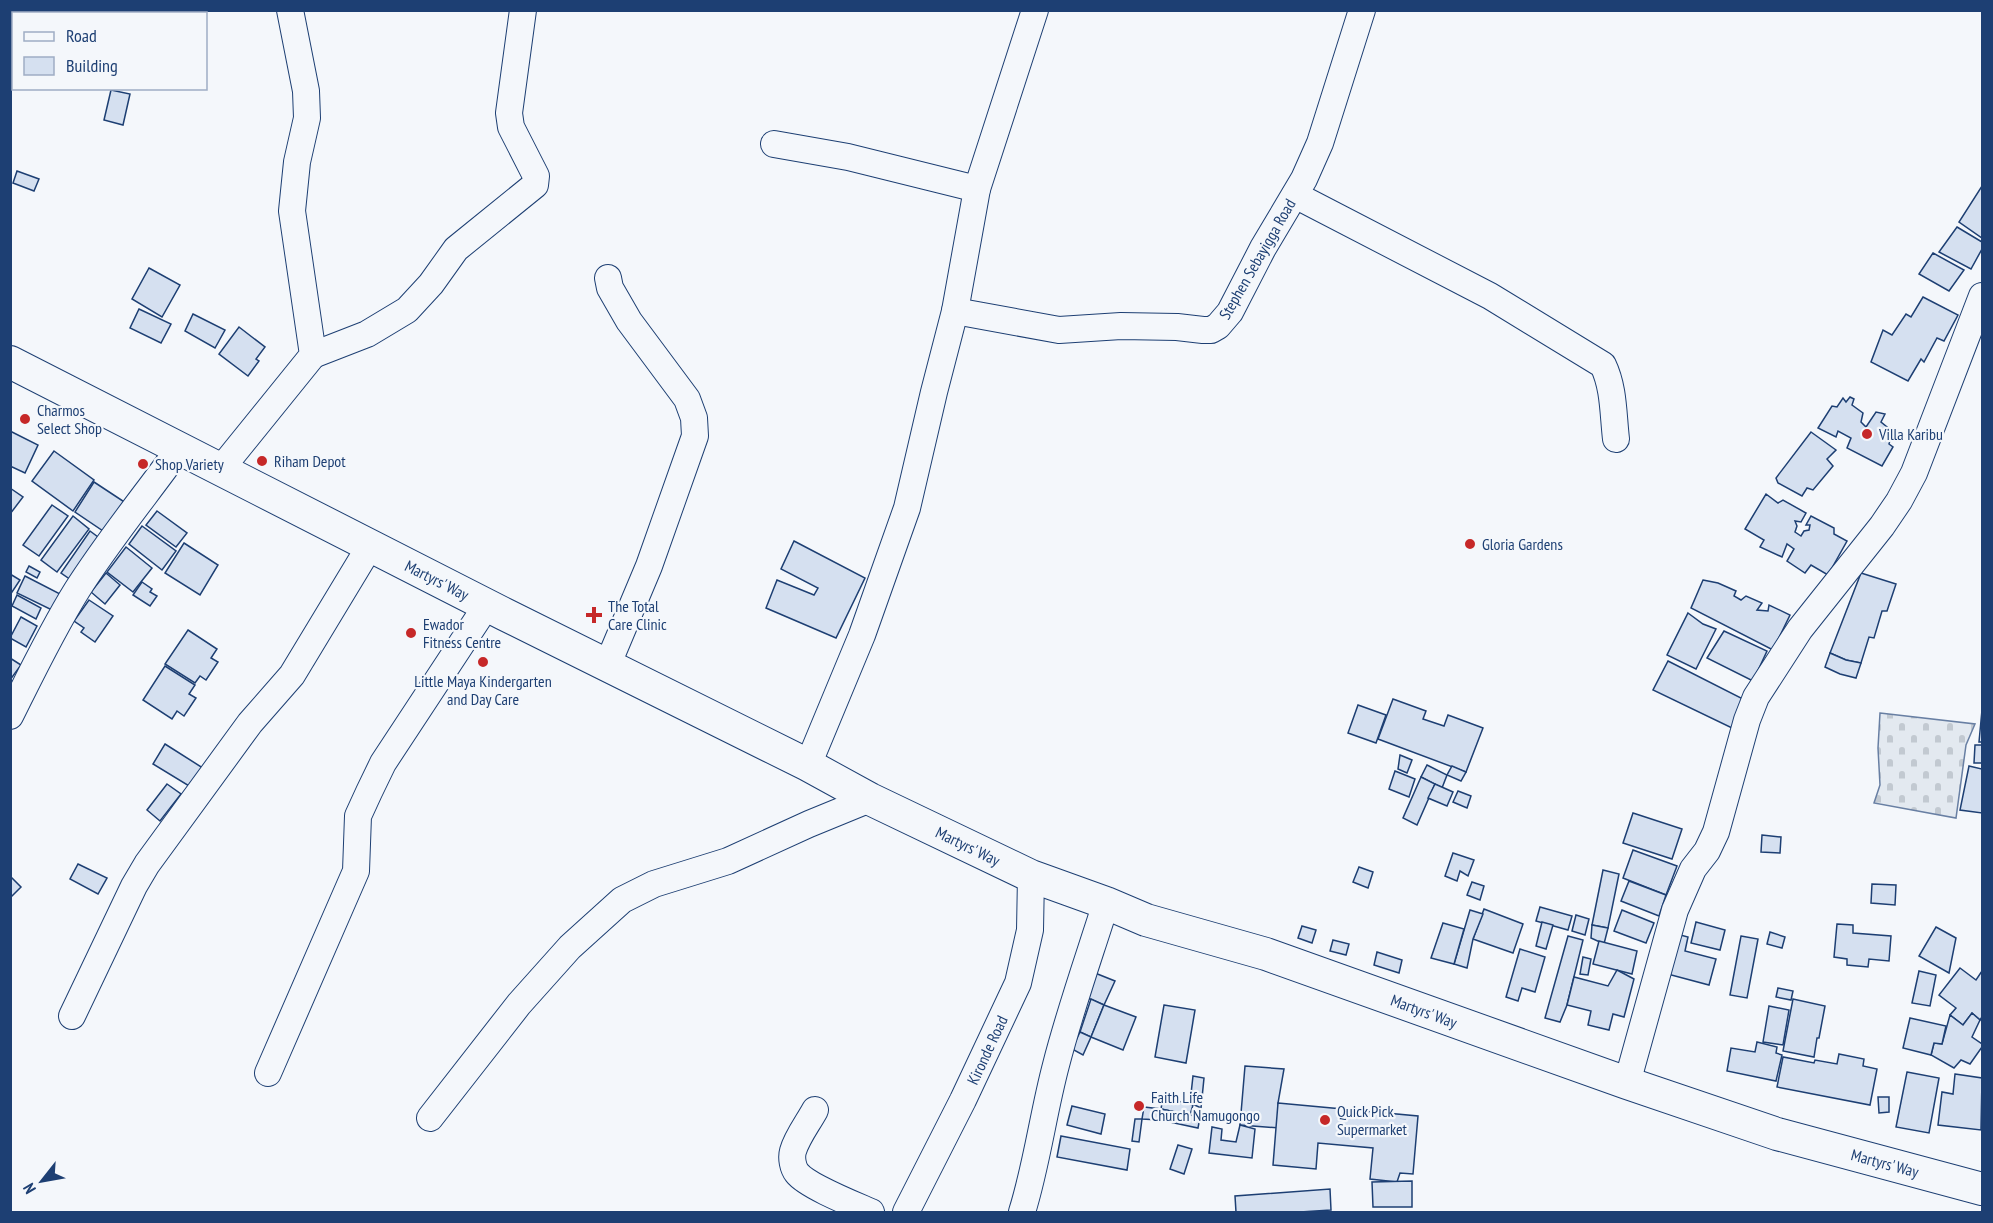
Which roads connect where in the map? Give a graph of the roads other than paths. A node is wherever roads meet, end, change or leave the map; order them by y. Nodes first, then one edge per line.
1 (290, 10) edge
2 (523, 10) edge
3 (1035, 10) edge
4 (1362, 10) edge
5 (774, 144) dead end
6 (977, 189) junction
7 (1295, 195) junction
8 (608, 278) dead end
9 (1983, 296) edge
10 (955, 311) junction
11 (314, 355) junction
12 (10, 362) edge
13 (1616, 439) dead end
14 (179, 449) junction
15 (220, 470) junction
16 (370, 546) junction
17 (487, 605) junction
18 (607, 666) junction
19 (10, 716) edge
20 (808, 765) junction
21 (870, 799) junction
22 (1031, 876) junction
23 (1106, 903) junction
24 (72, 1016) dead end
25 (268, 1073) dead end
26 (1627, 1083) junction
27 (815, 1110) dead end
28 (430, 1118) dead end
29 (1983, 1189) edge
30 (871, 1212) edge
31 (906, 1212) edge
32 (1022, 1212) edge

1 - 11 street
2 - 11 street
3 - 6 street
4 - 7 street, Stephen Sebayigga Road
5 - 6 street
6 - 10 street
7 - 10 street, Stephen Sebayigga Road
7 - 13 street
8 - 18 street
9 - 26 street
10 - 20 street
11 - 15 street
12 - 14 main road, Martyrs' Way
14 - 15 main road, Martyrs' Way
14 - 19 street
15 - 16 main road, Martyrs' Way
16 - 17 main road, Martyrs' Way
16 - 24 street
17 - 18 main road, Martyrs' Way
17 - 25 street
18 - 20 main road, Martyrs' Way
20 - 21 main road, Martyrs' Way
21 - 22 main road, Martyrs' Way
21 - 28 street
22 - 23 main road, Martyrs' Way
22 - 31 street, Kironde Road
23 - 26 main road, Martyrs' Way
23 - 32 street
26 - 29 main road, Martyrs' Way
27 - 30 street

